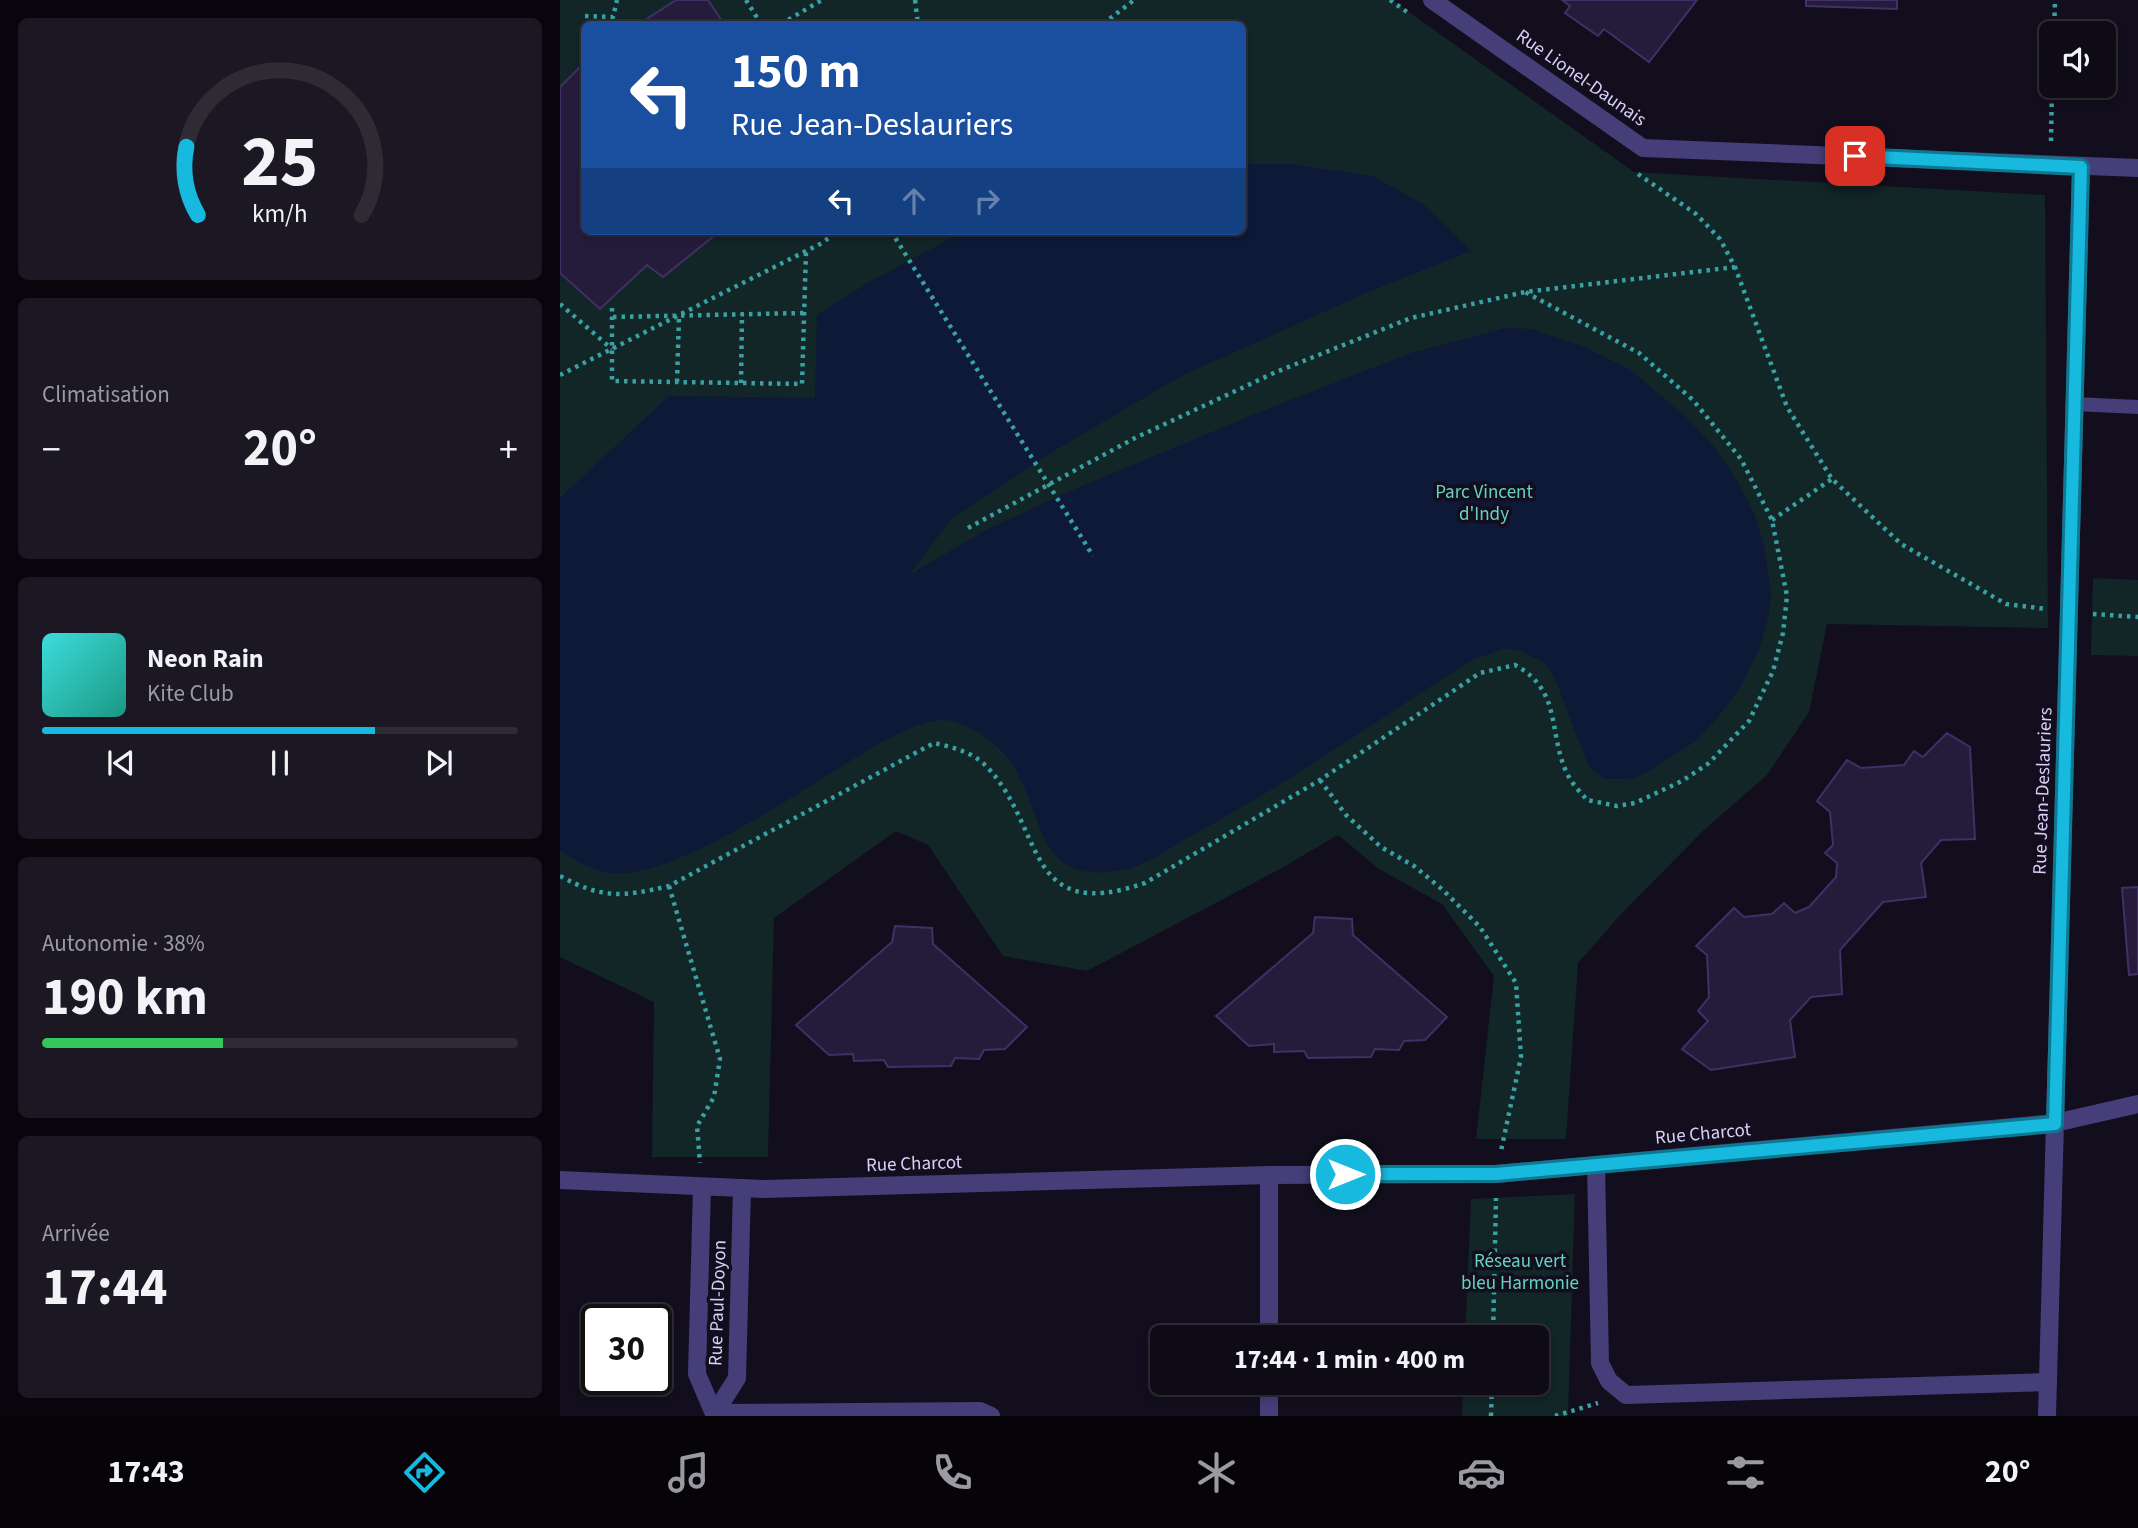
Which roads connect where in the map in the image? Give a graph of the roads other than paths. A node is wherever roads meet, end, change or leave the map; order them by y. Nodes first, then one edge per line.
1 (1445, 3) edge
2 (2081, 167) junction
3 (2138, 168) edge
4 (2074, 404) junction
5 (2138, 407) edge
6 (2138, 1104) edge
7 (2055, 1124) junction
8 (1595, 1165) junction
9 (1269, 1175) junction
10 (560, 1180) edge
11 (702, 1187) junction
12 (742, 1188) junction
13 (1269, 1325) edge
14 (2048, 1382) junction
15 (1269, 1395) edge
16 (715, 1415) edge
17 (991, 1416) edge
18 (1269, 1416) edge
19 (2047, 1416) edge

1 - 2 street, Rue Lionel-Daunais
2 - 3 street, Rue Lionel-Daunais
2 - 4 street, Rue Jean-Deslauriers
4 - 5 lane
4 - 7 street, Rue Jean-Deslauriers
6 - 7 street, Rue Charcot
7 - 8 street, Rue Charcot
7 - 14 street, Rue Jean-Deslauriers
8 - 9 street, Rue Charcot
8 - 14 street
9 - 12 street, Rue Charcot
9 - 13 street
10 - 11 street, Rue Charcot
11 - 12 street, Rue Charcot
11 - 16 street, Rue Paul-Doyon
12 - 16 street, Rue Paul-Doyon
14 - 19 street, Rue Jean-Deslauriers
15 - 18 street
16 - 17 street

